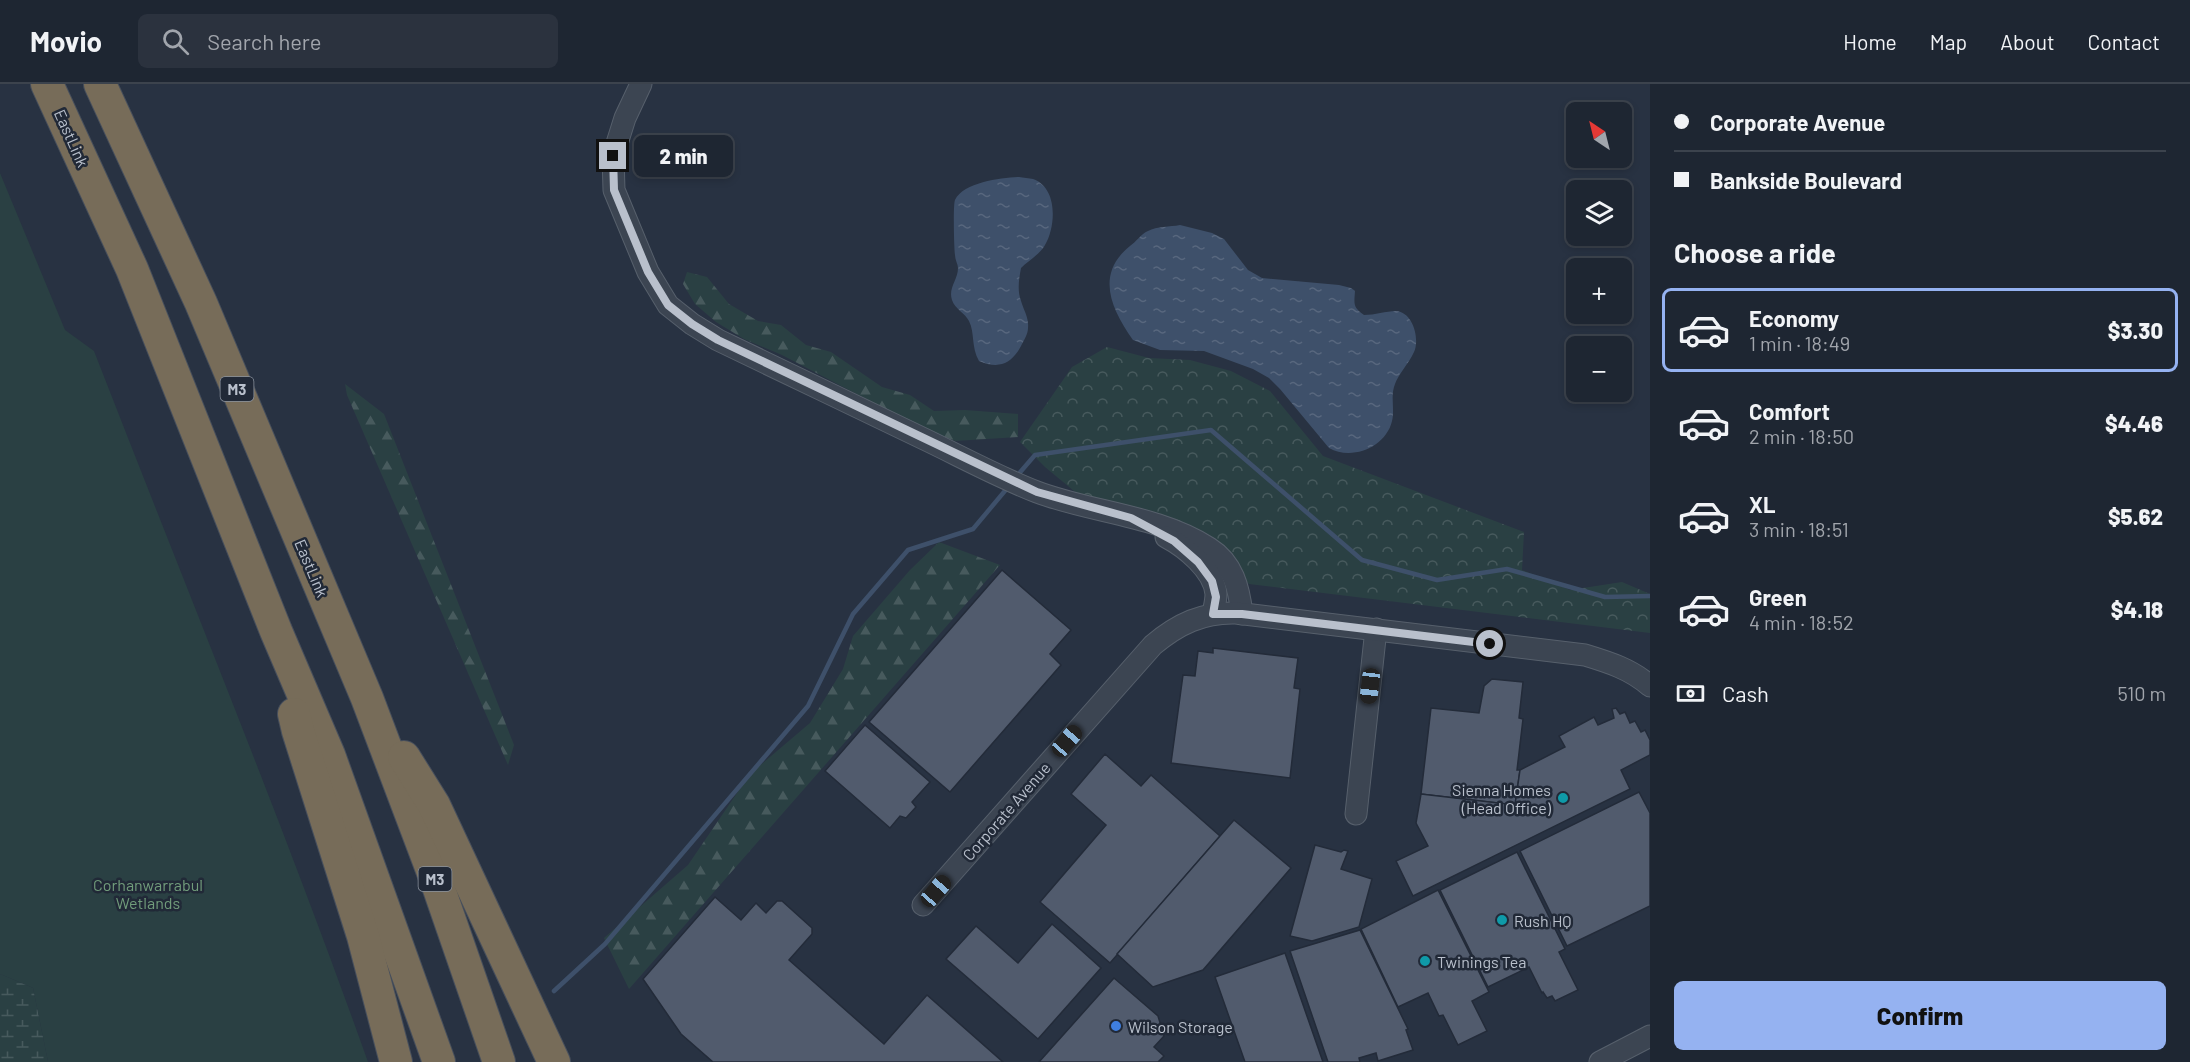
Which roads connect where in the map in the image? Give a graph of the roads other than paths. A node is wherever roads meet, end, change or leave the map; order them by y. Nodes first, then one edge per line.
1 (47, 84) edge
2 (100, 84) edge
3 (641, 84) edge
4 (1131, 518) junction
5 (1213, 614) junction
6 (1242, 614) junction
7 (1376, 629) junction
8 (276, 631) junction
9 (1650, 686) edge
10 (367, 698) junction
11 (1356, 814) dead end
12 (923, 905) dead end
13 (1650, 1036) edge
14 (396, 1062) edge
15 (439, 1062) edge
16 (499, 1062) edge
17 (554, 1062) edge
18 (1600, 1062) edge

1 - 8 highway, EastLink
2 - 10 highway, EastLink / M3
3 - 4 street
4 - 5 street
4 - 6 street
5 - 6 street, Corporate Avenue
5 - 12 street, Corporate Avenue
6 - 7 street, Corporate Avenue
7 - 9 street, Corporate Avenue
7 - 11 street
8 - 14 highway
8 - 15 highway, EastLink
10 - 16 highway, EastLink / M3
10 - 17 highway
13 - 18 street

